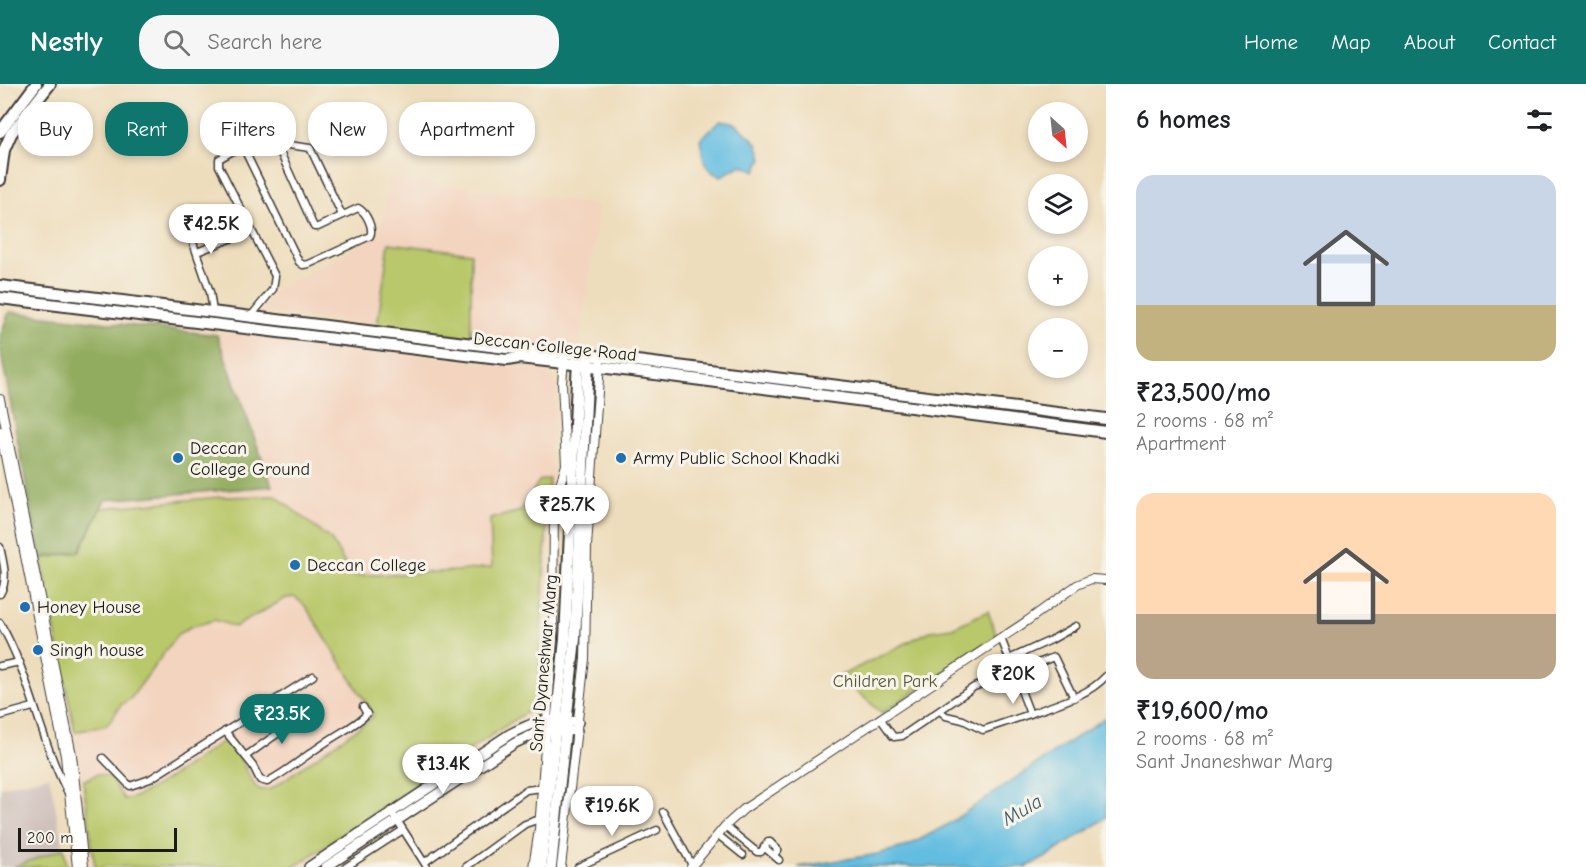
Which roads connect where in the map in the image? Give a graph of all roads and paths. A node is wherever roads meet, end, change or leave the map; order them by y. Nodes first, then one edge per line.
1 (36, 84) edge
2 (50, 84) edge
3 (0, 132) edge
4 (296, 146) edge
5 (224, 156) edge
6 (247, 156) edge
7 (282, 156) edge
8 (0, 180) edge
9 (233, 214) dead end
10 (342, 215) junction
11 (235, 237) dead end
12 (197, 252) junction
13 (0, 286) edge
14 (0, 298) edge
15 (213, 312) junction
16 (251, 316) junction
17 (584, 354) junction
18 (564, 358) junction
19 (601, 362) junction
20 (582, 366) junction
21 (0, 399) edge
22 (1106, 420) edge
23 (0, 431) edge
24 (1106, 432) edge
25 (567, 479) junction
26 (0, 547) edge
27 (1106, 580) edge
28 (0, 594) edge
29 (0, 623) edge
30 (1076, 626) dead end
31 (1001, 638) junction
32 (1009, 658) junction
33 (20, 662) junction
34 (0, 666) edge
35 (1014, 672) junction
36 (313, 676) dead end
37 (1106, 676) edge
38 (1074, 698) junction
39 (33, 707) junction
40 (363, 707) dead end
41 (940, 711) junction
42 (305, 714) dead end
43 (1030, 714) junction
44 (0, 716) edge
45 (880, 718) junction
46 (561, 725) junction
47 (225, 731) junction
48 (246, 756) junction
49 (104, 758) dead end
50 (542, 788) junction
51 (68, 793) junction
52 (73, 811) junction
53 (663, 812) dead end
54 (394, 816) junction
55 (540, 819) junction
56 (725, 826) junction
57 (403, 830) junction
58 (657, 830) dead end
59 (717, 835) junction
60 (743, 855) dead end
61 (779, 860) dead end
62 (426, 865) edge
63 (694, 866) edge
64 (77, 867) edge
65 (84, 867) edge
66 (309, 867) edge
67 (326, 867) edge
68 (346, 867) edge
69 (466, 867) edge
70 (533, 867) edge
71 (541, 867) edge
72 (551, 867) edge
73 (561, 867) edge
74 (578, 867) edge

1 - 3 main road
2 - 8 main road
4 - 10 street
5 - 16 street
6 - 10 street
7 - 10 street
9 - 12 street
11 - 12 street
12 - 15 street
13 - 15 main road, Deccan College Road
14 - 18 main road, Deccan College Road
15 - 16 main road, Deccan College Road
16 - 18 main road, Deccan College Road
17 - 18 main road, Deccan College Road
17 - 19 main road, Deccan College Road
17 - 20 main road, Sant Dyaneshwar Marg
18 - 20 main road, Deccan College Road
18 - 25 street
19 - 20 main road, Deccan College Road
19 - 22 main road, Deccan College Road
19 - 24 main road, Deccan College Road
19 - 46 street
20 - 25 main road, Sant Dyaneshwar Marg
20 - 46 main road, Sant Dyaneshwar Marg
21 - 52 street
23 - 51 street
25 - 46 main road, Sant Dyaneshwar Marg
25 - 46 street
26 - 28 street
27 - 31 street
29 - 33 street
30 - 32 street
31 - 32 street
31 - 45 street
32 - 35 street
33 - 34 street
33 - 39 street
35 - 38 street
35 - 41 street
35 - 43 street
36 - 47 street
37 - 38 street
38 - 43 street
39 - 44 street
39 - 51 street
40 - 48 street
41 - 43 street
41 - 45 street
42 - 48 street
45 - 56 street
46 - 50 street
46 - 54 main road
46 - 71 main road, Sant Dyaneshwar Marg
46 - 72 main road, Sant Dyaneshwar Marg
46 - 73 street
47 - 48 street
47 - 49 street
50 - 55 street
50 - 62 street
51 - 52 street
52 - 64 street
52 - 65 street
53 - 63 street
54 - 57 street
54 - 66 main road
54 - 67 main road
55 - 69 street
55 - 70 street
56 - 59 street
56 - 61 street
57 - 62 street
57 - 68 street
58 - 74 street
59 - 60 street
59 - 63 street

